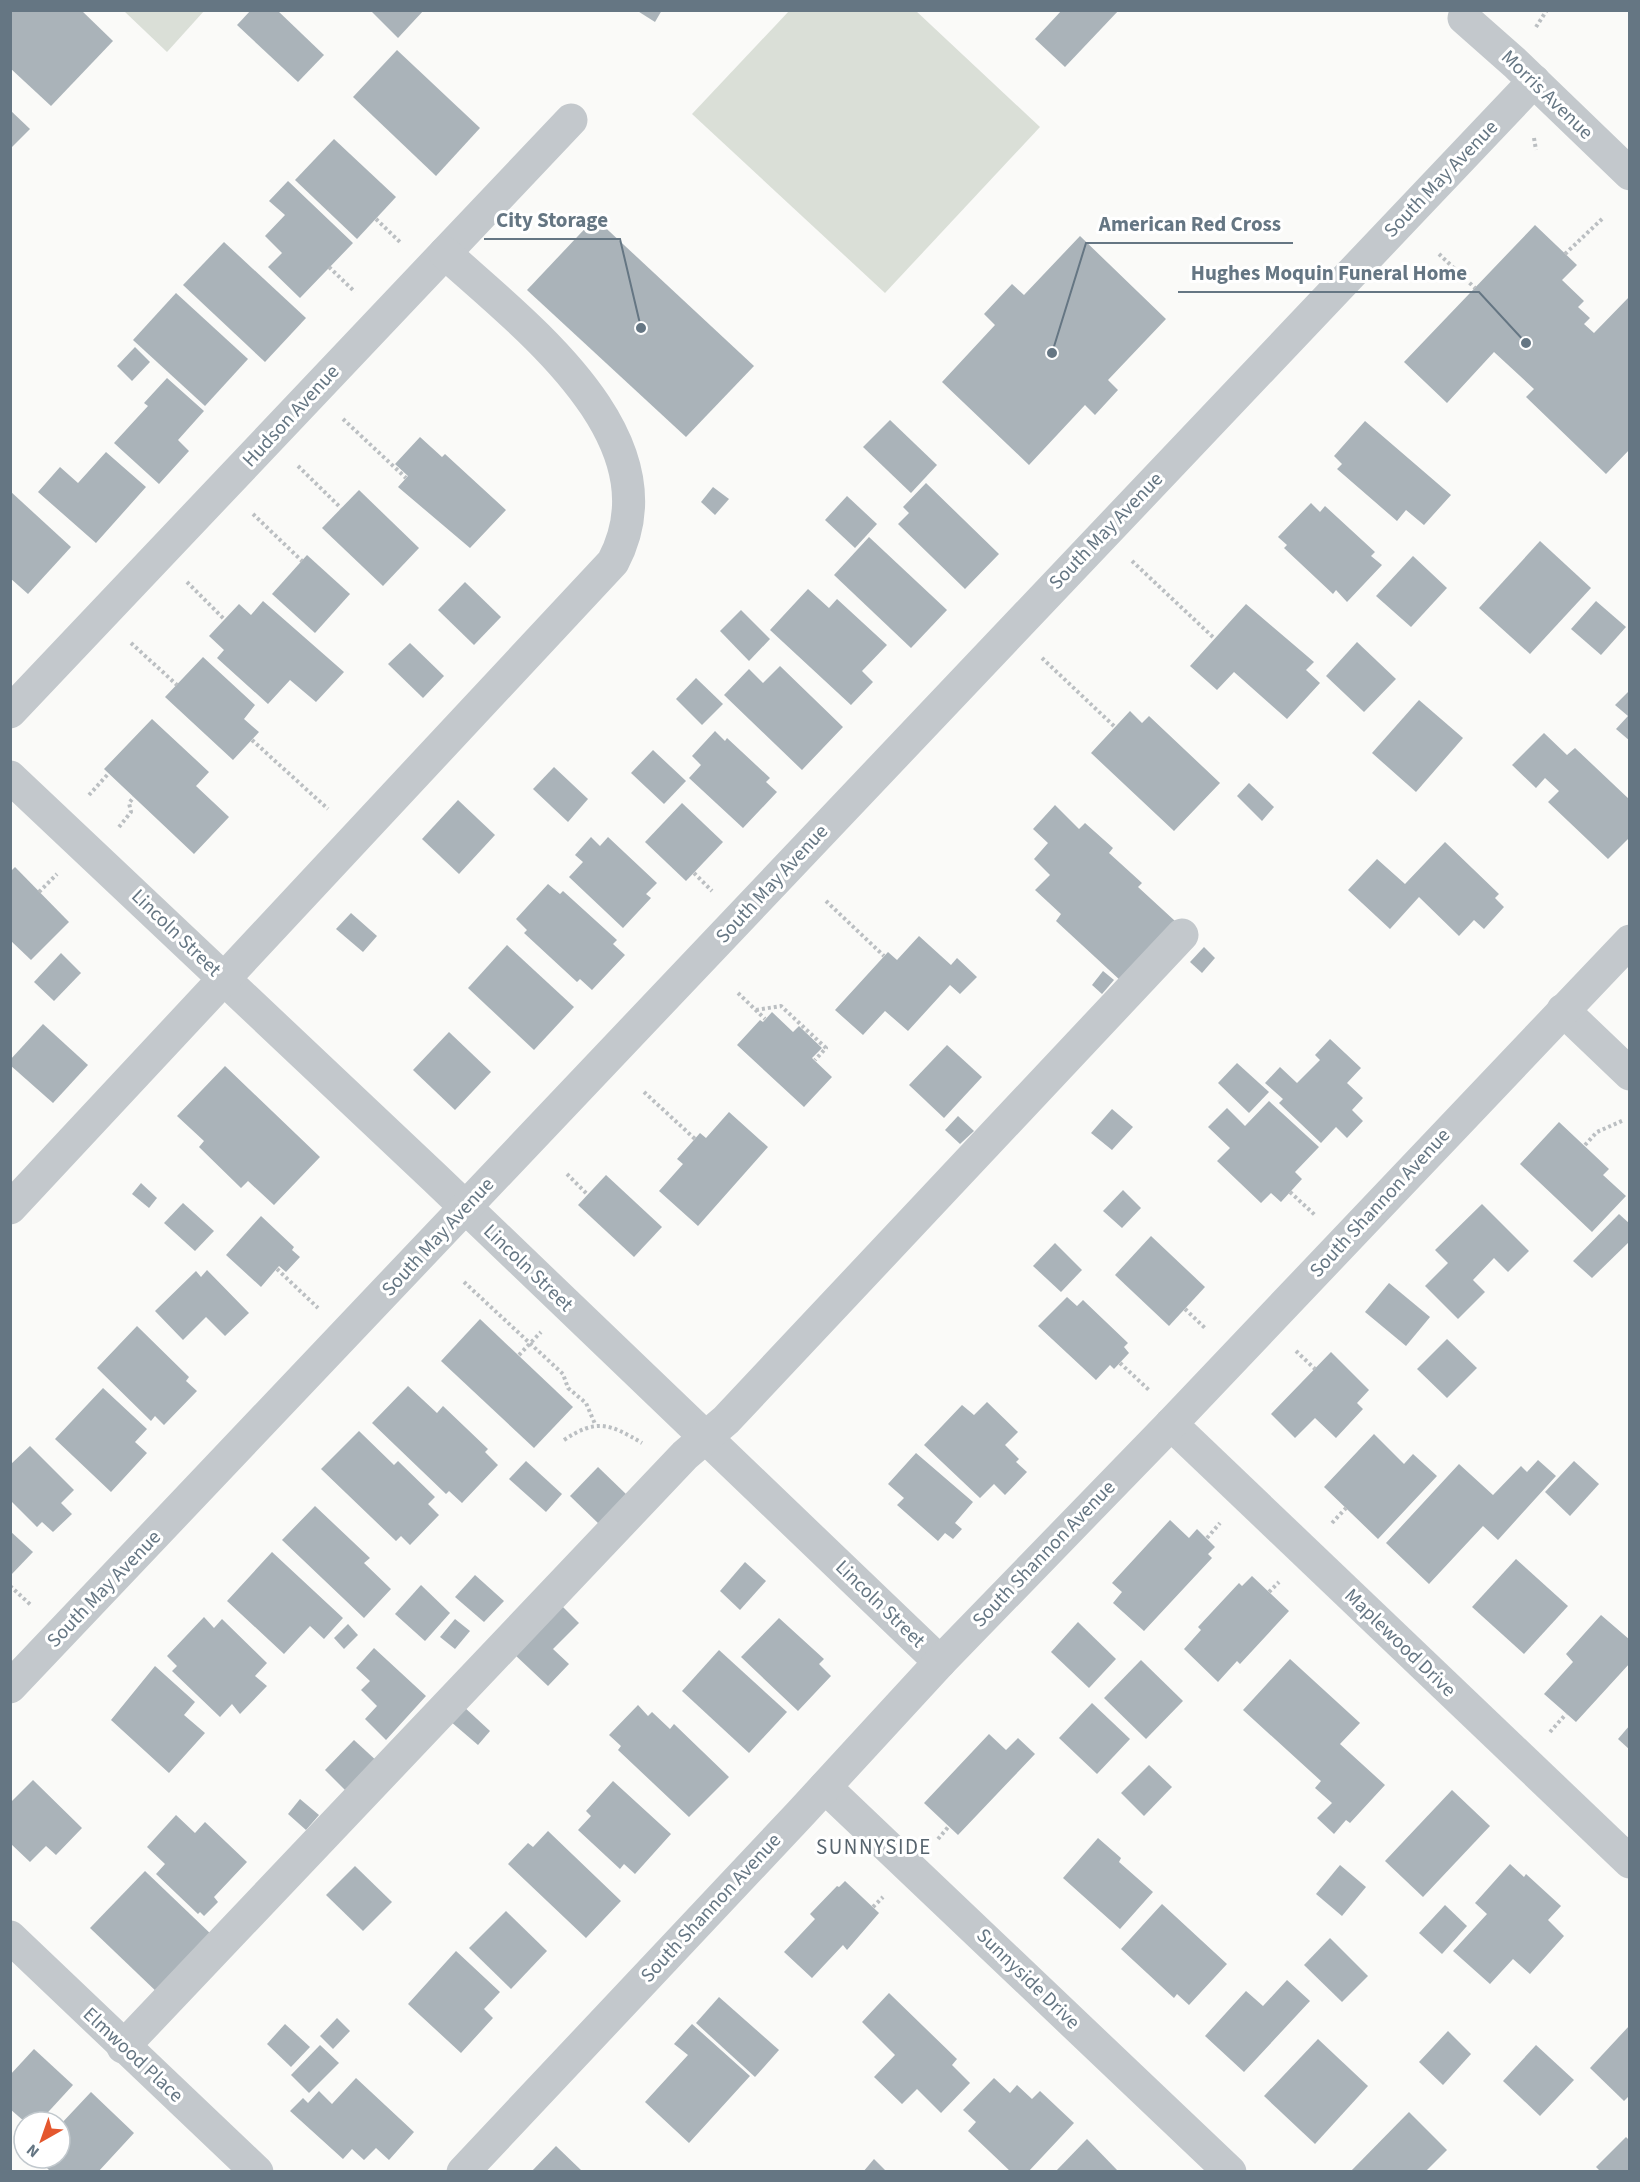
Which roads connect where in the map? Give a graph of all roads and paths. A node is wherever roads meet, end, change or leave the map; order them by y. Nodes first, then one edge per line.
1 (1464, 18) dead end
2 (1534, 81) junction
3 (570, 120) dead end
4 (1534, 135) dead end
5 (1536, 150) dead end
6 (1629, 174) edge
7 (1603, 218) dead end
8 (445, 253) junction
9 (1438, 254) dead end
10 (1565, 254) dead end
11 (1475, 288) dead end
12 (342, 419) dead end
13 (298, 466) dead end
14 (406, 478) dead end
15 (341, 508) dead end
16 (253, 514) dead end
17 (302, 561) dead end
18 (1140, 569) dead end
19 (187, 582) dead end
20 (224, 620) dead end
21 (1215, 639) dead end
22 (131, 643) dead end
23 (1049, 665) dead end
24 (177, 685) dead end
25 (10, 712) edge
26 (1115, 728) dead end
27 (252, 740) dead end
28 (110, 773) dead end
29 (10, 777) edge
30 (134, 797) dead end
31 (82, 802) dead end
32 (114, 832) dead end
33 (358, 836) junction
34 (64, 867) dead end
35 (694, 873) dead end
36 (39, 892) dead end
37 (717, 896) dead end
38 (826, 900) dead end
39 (1182, 935) dead end
40 (1629, 941) edge
41 (884, 956) dead end
42 (225, 979) junction
43 (738, 993) dead end
44 (756, 1010) junction
45 (1563, 1010) junction
46 (765, 1019) dead end
47 (815, 1060) dead end
48 (1629, 1074) edge
49 (644, 1092) dead end
50 (1624, 1120) dead end
51 (695, 1139) dead end
52 (1585, 1145) dead end
53 (567, 1174) dead end
54 (1290, 1192) dead end
55 (588, 1195) dead end
56 (10, 1208) edge
57 (466, 1209) junction
58 (1318, 1219) dead end
59 (277, 1269) dead end
60 (464, 1282) dead end
61 (1185, 1309) dead end
62 (322, 1311) dead end
63 (544, 1328) dead end
64 (1210, 1333) dead end
65 (531, 1343) junction
66 (1292, 1347) dead end
67 (519, 1355) dead end
68 (1120, 1363) dead end
69 (1315, 1369) dead end
70 (1153, 1394) dead end
71 (595, 1424) junction
72 (1171, 1424) junction
73 (706, 1437) junction
74 (564, 1440) dead end
75 (647, 1446) dead end
76 (1346, 1508) dead end
77 (1224, 1520) dead end
78 (1328, 1528) dead end
79 (1207, 1538) dead end
80 (1275, 1585) dead end
81 (10, 1586) edge
82 (1269, 1592) dead end
83 (39, 1612) dead end
84 (940, 1662) junction
85 (10, 1687) edge
86 (1566, 1714) dead end
87 (1553, 1729) dead end
88 (825, 1787) junction
89 (949, 1826) dead end
90 (933, 1844) dead end
91 (1629, 1862) edge
92 (878, 1902) dead end
93 (873, 1907) dead end
94 (10, 1937) edge
95 (123, 2047) junction
96 (257, 2172) edge
97 (463, 2172) edge
98 (1230, 2172) edge

1 - 2 street, Morris Avenue
2 - 6 street, Morris Avenue
2 - 57 street, South May Avenue
3 - 8 street, Hudson Avenue
4 - 5 path
7 - 10 path
8 - 25 street, Hudson Avenue
8 - 33 street
9 - 11 path
12 - 14 path
13 - 15 path
16 - 17 path
18 - 21 path
19 - 20 path
22 - 24 path
23 - 26 path
27 - 33 path
28 - 31 path
29 - 42 street, Lincoln Street
30 - 32 path
33 - 42 street
34 - 36 path
35 - 37 path
38 - 41 path
39 - 73 street
40 - 45 street, South Shannon Avenue
42 - 56 street
42 - 57 street, Lincoln Street
43 - 44 path
44 - 46 path
44 - 47 path
45 - 48 street
45 - 72 street, South Shannon Avenue
49 - 51 path
50 - 52 path
53 - 55 path
54 - 58 path
57 - 73 street, Lincoln Street
57 - 85 street, South May Avenue
59 - 62 path
60 - 65 path
61 - 64 path
63 - 65 path
65 - 67 path
65 - 71 path
66 - 69 path
68 - 70 path
71 - 74 path
71 - 75 path
72 - 84 street, South Shannon Avenue
72 - 91 street, Maplewood Drive
73 - 84 street, Lincoln Street
73 - 95 street
76 - 78 path
77 - 79 path
80 - 82 path
81 - 83 path
84 - 88 street, South Shannon Avenue
86 - 87 path
88 - 97 street, South Shannon Avenue
88 - 98 street, Sunnyside Drive
89 - 90 path
92 - 93 path
94 - 95 street, Elmwood Place
95 - 96 street, Elmwood Place

